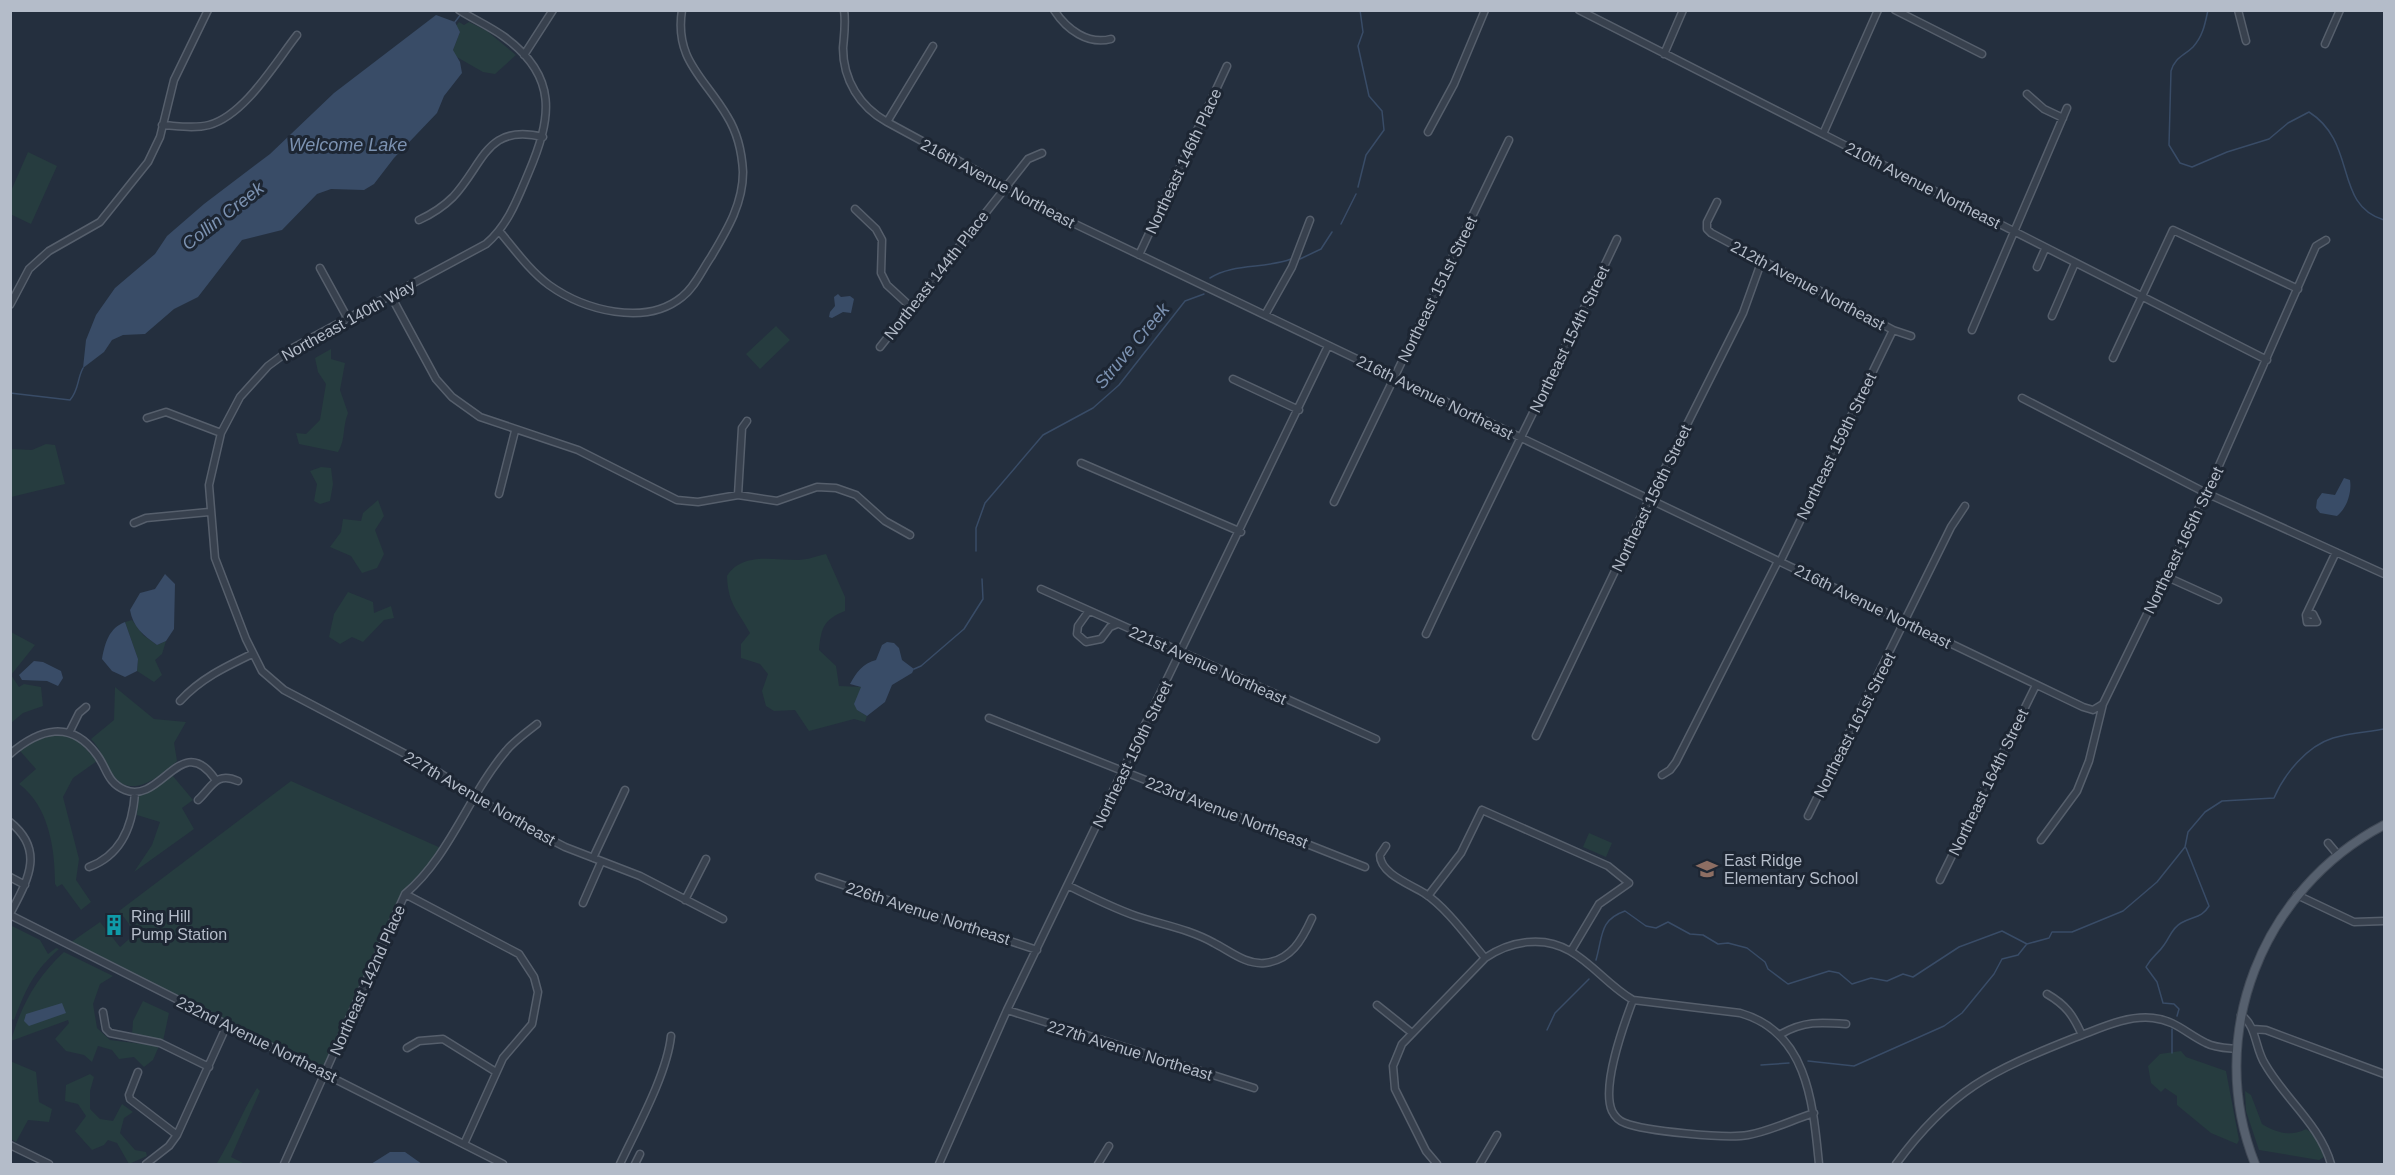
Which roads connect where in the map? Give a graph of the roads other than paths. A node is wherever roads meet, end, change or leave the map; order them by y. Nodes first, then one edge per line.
1 (208, 10) edge
2 (459, 10) edge
3 (553, 10) edge
4 (682, 10) edge
5 (844, 10) edge
6 (1054, 10) edge
7 (1485, 10) edge
8 (1579, 10) edge
9 (1683, 10) edge
10 (1878, 10) edge
11 (1894, 10) edge
12 (2238, 10) edge
13 (2340, 10) edge
14 (297, 35) dead end
15 (1111, 39) dead end
16 (2246, 41) dead end
17 (2325, 44) dead end
18 (933, 46) dead end
19 (1664, 54) junction
20 (1982, 54) dead end
21 (524, 55) junction
22 (1227, 66) dead end
23 (2027, 94) dead end
24 (2067, 108) dead end
25 (2063, 118) junction
26 (887, 122) junction
27 (162, 125) junction
28 (1428, 132) dead end
29 (1823, 134) junction
30 (543, 137) junction
31 (1509, 140) dead end
32 (1041, 153) dead end
33 (1006, 187) junction
34 (1717, 202) dead end
35 (855, 209) dead end
36 (418, 220) dead end
37 (1310, 220) dead end
38 (500, 231) junction
39 (2013, 231) junction
40 (1617, 239) dead end
41 (2326, 240) dead end
42 (2045, 249) junction
43 (1139, 255) junction
44 (1762, 260) junction
45 (2075, 263) junction
46 (2037, 267) dead end
47 (320, 268) dead end
48 (2298, 289) junction
49 (391, 296) junction
50 (2142, 297) junction
51 (10, 305) edge
52 (912, 308) junction
53 (1265, 315) junction
54 (2052, 316) dead end
55 (348, 319) junction
56 (1893, 330) junction
57 (1972, 330) dead end
58 (1911, 336) dead end
59 (880, 346) dead end
60 (1328, 346) junction
61 (2113, 358) dead end
62 (2267, 360) junction
63 (1394, 377) junction
64 (1233, 379) dead end
65 (2022, 398) dead end
66 (1299, 410) junction
67 (147, 418) dead end
68 (747, 421) dead end
69 (515, 431) junction
70 (221, 433) junction
71 (1521, 438) junction
72 (1081, 463) dead end
73 (2206, 493) junction
74 (499, 494) dead end
75 (738, 495) junction
76 (1650, 500) junction
77 (1334, 502) dead end
78 (1965, 506) dead end
79 (209, 512) junction
80 (134, 523) dead end
81 (1241, 532) junction
82 (910, 535) dead end
83 (2336, 552) junction
84 (1779, 562) junction
85 (2385, 573) edge
86 (2165, 576) junction
87 (1041, 589) dead end
88 (2218, 600) dead end
89 (1088, 612) junction
90 (2306, 615) dead end
91 (1905, 622) junction
92 (1117, 624) junction
93 (1426, 634) dead end
94 (1181, 651) junction
95 (252, 654) junction
96 (2036, 685) junction
97 (180, 701) dead end
98 (2103, 704) junction
99 (86, 707) dead end
100 (989, 718) dead end
101 (537, 724) dead end
102 (69, 733) junction
103 (1536, 735) dead end
104 (1376, 739) dead end
105 (10, 754) edge
106 (1124, 772) junction
107 (1662, 775) dead end
108 (215, 779) junction
109 (238, 781) dead end
110 (625, 790) dead end
111 (135, 792) junction
112 (475, 796) junction
113 (198, 800) dead end
114 (1808, 816) dead end
115 (10, 822) edge
116 (2385, 825) edge
117 (2041, 840) dead end
118 (2328, 843) dead end
119 (1386, 846) dead end
120 (2338, 855) junction
121 (593, 858) junction
122 (706, 859) dead end
123 (602, 862) junction
124 (89, 867) dead end
125 (1365, 867) dead end
126 (10, 877) edge
127 (819, 877) dead end
128 (1940, 880) dead end
129 (25, 885) junction
130 (1069, 886) junction
131 (405, 894) junction
132 (2297, 895) junction
133 (1428, 896) junction
134 (685, 900) junction
135 (583, 903) dead end
136 (10, 915) edge
137 (1312, 918) dead end
138 (723, 919) dead end
139 (2385, 921) edge
140 (1037, 950) junction
141 (1570, 951) junction
142 (1485, 958) junction
143 (2047, 994) dead end
144 (1634, 1000) junction
145 (1377, 1005) dead end
146 (1007, 1010) junction
147 (103, 1012) dead end
148 (2241, 1015) junction
149 (1846, 1024) dead end
150 (227, 1025) junction
151 (2253, 1029) junction
152 (1412, 1033) junction
153 (1781, 1034) junction
154 (2082, 1035) junction
155 (671, 1036) dead end
156 (407, 1048) dead end
157 (2237, 1049) junction
158 (209, 1067) junction
159 (138, 1072) dead end
160 (496, 1072) junction
161 (327, 1073) junction
162 (2385, 1074) edge
163 (1254, 1088) dead end
164 (1814, 1113) junction
165 (177, 1135) junction
166 (1497, 1135) dead end
167 (464, 1144) junction
168 (10, 1145) edge
169 (1108, 1146) dead end
170 (640, 1154) dead end
171 (49, 1164) edge
172 (146, 1164) edge
173 (284, 1164) edge
174 (503, 1164) edge
175 (620, 1164) edge
176 (635, 1164) edge
177 (939, 1164) edge
178 (1098, 1164) edge
179 (1437, 1164) edge
180 (1480, 1164) edge
181 (1819, 1164) edge
182 (1896, 1164) edge
183 (2255, 1164) edge
184 (2331, 1164) edge

1 - 27 street
2 - 21 street, Northeast 140th Way
3 - 21 street
4 - 38 street
5 - 26 street, 216th Avenue Northeast
6 - 15 street
7 - 28 street
8 - 19 street, 210th Avenue Northeast
9 - 19 street
10 - 29 street
11 - 20 street
12 - 16 street
13 - 17 street
14 - 27 street
18 - 26 street
19 - 29 street, 210th Avenue Northeast
21 - 30 street, Northeast 140th Way
22 - 43 street, Northeast 146th Place
23 - 25 street
24 - 25 street
25 - 39 street
26 - 33 street, 216th Avenue Northeast
27 - 51 street
29 - 39 street, 210th Avenue Northeast
30 - 36 street
30 - 38 street, Northeast 140th Way
31 - 63 street, Northeast 151st Street
32 - 33 street, Northeast 144th Place
33 - 43 street, 216th Avenue Northeast
33 - 52 street, Northeast 144th Place
34 - 44 street, 212th Avenue Northeast
35 - 52 street
37 - 53 street
38 - 49 street, Northeast 140th Way
39 - 42 street, 210th Avenue Northeast
39 - 57 street
40 - 71 street, Northeast 154th Street
41 - 48 street, Northeast 165th Street
42 - 45 street, 210th Avenue Northeast
42 - 46 street
43 - 53 street, 216th Avenue Northeast
44 - 56 street, 212th Avenue Northeast
44 - 76 street, Northeast 156th Street
45 - 50 street, 210th Avenue Northeast
45 - 54 street
47 - 55 street
48 - 50 street
48 - 62 street, Northeast 165th Street
49 - 55 street, Northeast 140th Way
49 - 69 street
50 - 61 street
50 - 62 street, 210th Avenue Northeast
52 - 59 street, Northeast 144th Place
53 - 60 street, 216th Avenue Northeast
55 - 70 street, Northeast 140th Way
56 - 58 street, 212th Avenue Northeast
56 - 84 street, Northeast 159th Street
60 - 63 street, 216th Avenue Northeast
60 - 66 street, Northeast 150th Street
62 - 73 street, Northeast 165th Street
63 - 71 street, 216th Avenue Northeast
63 - 77 street, Northeast 151st Street
64 - 66 street
65 - 73 street
66 - 81 street, Northeast 150th Street
67 - 70 street
68 - 75 street
69 - 74 street
69 - 75 street
70 - 79 street, Northeast 140th Way
71 - 76 street, 216th Avenue Northeast
71 - 93 street, Northeast 154th Street
72 - 81 street
73 - 83 street
73 - 86 street, Northeast 165th Street
75 - 82 street
76 - 84 street, 216th Avenue Northeast
76 - 103 street, Northeast 156th Street
78 - 91 street, Northeast 161st Street
79 - 80 street
79 - 95 street, Northeast 140th Way
81 - 94 street, Northeast 150th Street
83 - 85 street
83 - 90 street
84 - 91 street, 216th Avenue Northeast
84 - 107 street, Northeast 159th Street
86 - 88 street
86 - 98 street, Northeast 165th Street
87 - 89 street, 221st Avenue Northeast
89 - 92 street, 221st Avenue Northeast
89 - 92 street
91 - 96 street, 216th Avenue Northeast
91 - 114 street, Northeast 161st Street
92 - 94 street, 221st Avenue Northeast
94 - 104 street, 221st Avenue Northeast
94 - 106 street, Northeast 150th Street
95 - 97 street
95 - 112 street, 227th Avenue Northeast
96 - 98 street, 216th Avenue Northeast
96 - 128 street, Northeast 164th Street
98 - 117 street, Northeast 165th Street
99 - 102 street
100 - 106 street, 223rd Avenue Northeast
101 - 112 street, Northeast 142nd Place
102 - 105 street
102 - 111 street
106 - 125 street, 223rd Avenue Northeast
106 - 130 street, Northeast 150th Street
108 - 109 street
108 - 111 street
108 - 113 street
110 - 121 street
111 - 124 street
112 - 121 street, 227th Avenue Northeast
112 - 131 street, Northeast 142nd Place
115 - 129 street
116 - 120 main road
118 - 120 street
119 - 133 street
120 - 132 main road
121 - 123 street, 227th Avenue Northeast
122 - 134 street
123 - 134 street, 227th Avenue Northeast
123 - 135 street
126 - 129 street
127 - 140 street, 226th Avenue Northeast
129 - 136 street
130 - 137 street
130 - 140 street, Northeast 150th Street
131 - 160 street
131 - 161 street, Northeast 142nd Place
132 - 139 street
132 - 148 main road
133 - 141 street
133 - 142 street
134 - 138 street, 227th Avenue Northeast
136 - 150 street, 232nd Avenue Northeast
140 - 146 street, Northeast 150th Street
141 - 142 street
141 - 144 street
142 - 152 street
143 - 154 street
144 - 153 street
144 - 164 street
145 - 152 street
146 - 163 street, 227th Avenue Northeast
146 - 177 street, Northeast 150th Street
147 - 158 street
148 - 151 street
148 - 157 main road
149 - 153 street
150 - 158 street
150 - 161 street, 232nd Avenue Northeast
151 - 162 street
151 - 184 street
152 - 179 street
153 - 164 street
154 - 157 street
154 - 182 street
155 - 175 street
156 - 160 street
157 - 183 main road
158 - 165 street
159 - 165 street
160 - 167 street
161 - 167 street, 232nd Avenue Northeast
161 - 173 street, Northeast 142nd Place
164 - 181 street
165 - 172 street
166 - 180 street
167 - 174 street, 232nd Avenue Northeast
168 - 171 street
169 - 178 street
170 - 176 street

